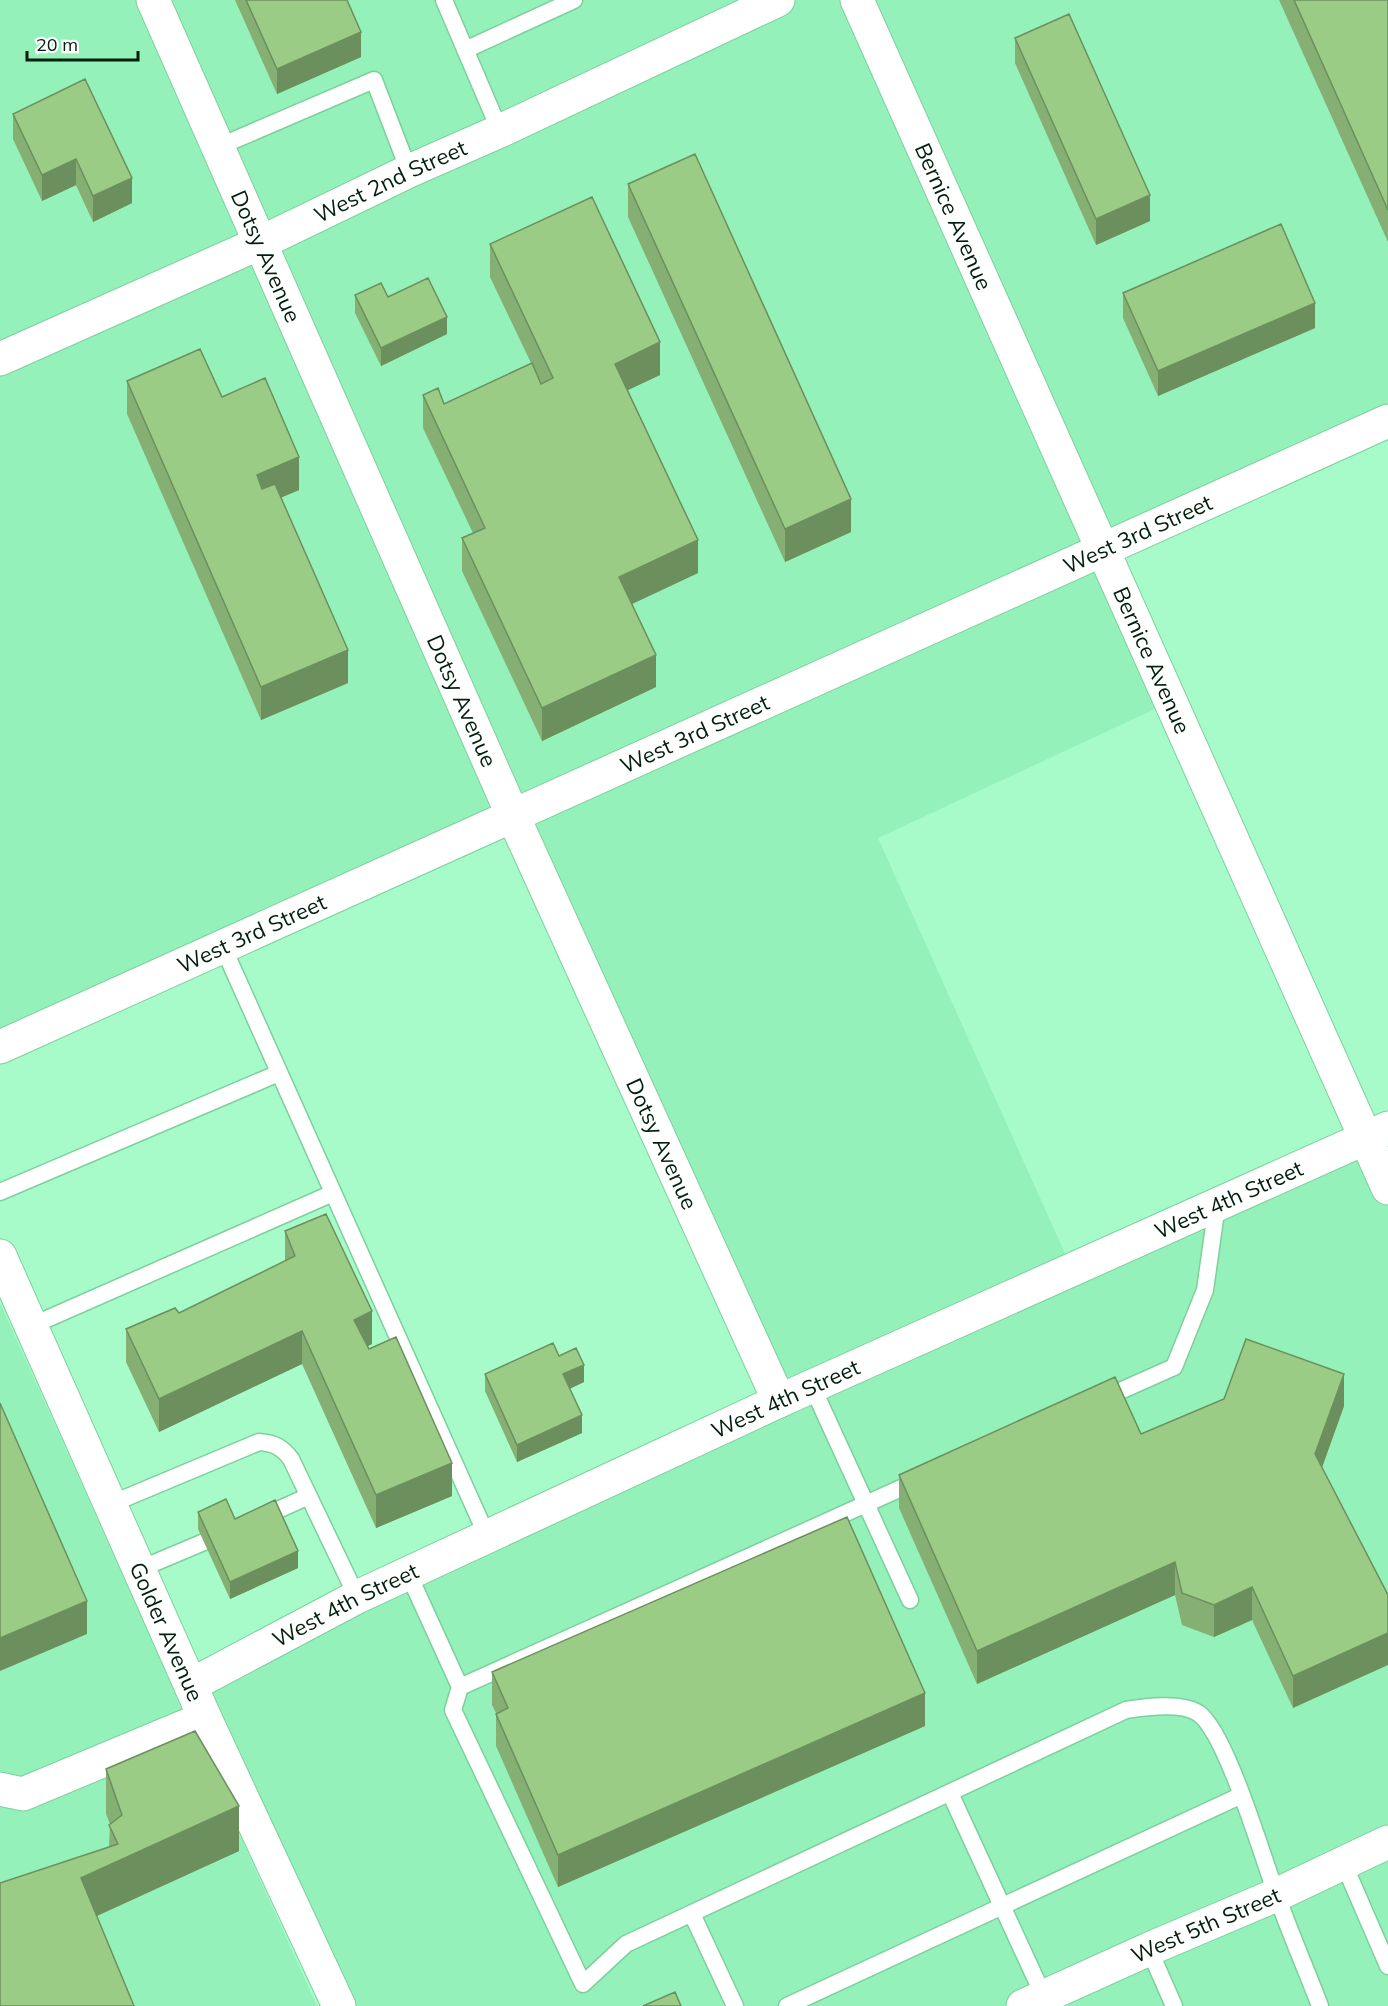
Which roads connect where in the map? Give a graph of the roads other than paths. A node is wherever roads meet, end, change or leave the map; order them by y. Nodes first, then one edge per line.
1 (153, 0) edge
2 (444, 0) edge
3 (574, 0) edge
4 (778, 0) edge
5 (857, 0) edge
6 (742, 8) edge
7 (465, 50) junction
8 (500, 131) junction
9 (218, 147) junction
10 (409, 171) junction
11 (260, 243) junction
12 (0, 358) edge
13 (1388, 421) edge
14 (1102, 551) junction
15 (513, 816) junction
16 (223, 946) junction
17 (0, 1047) edge
18 (279, 1073) junction
19 (1377, 1133) edge
20 (1388, 1188) edge
21 (0, 1192) edge
22 (333, 1193) junction
23 (1217, 1204) junction
24 (0, 1256) edge
25 (31, 1326) junction
26 (812, 1386) junction
27 (779, 1401) junction
28 (1089, 1405) edge
29 (930, 1475) edge
30 (309, 1496) junction
31 (111, 1504) junction
32 (866, 1504) junction
33 (242, 1526) edge
34 (487, 1536) junction
35 (204, 1542) edge
36 (140, 1569) junction
37 (408, 1573) junction
38 (357, 1597) junction
39 (910, 1600) dead end
40 (191, 1685) junction
41 (460, 1687) junction
42 (205, 1718) junction
43 (0, 1789) edge
44 (950, 1793) junction
45 (1242, 1796) junction
46 (1388, 1842) edge
47 (1343, 1862) junction
48 (1276, 1895) junction
49 (1003, 1906) junction
50 (692, 1914) junction
51 (1149, 1949) junction
52 (1388, 1966) edge
53 (1038, 2003) edge
54 (339, 2006) edge
55 (735, 2006) edge
56 (787, 2006) edge
57 (1174, 2006) edge
58 (1320, 2006) edge

1 - 9 street, Dotsy Avenue
2 - 7 lane
3 - 7 lane
4 - 6 street, West 2nd Street
5 - 14 street, Bernice Avenue
6 - 8 street, West 2nd Street
7 - 8 lane
8 - 10 street, West 2nd Street
9 - 10 lane
9 - 11 street, Dotsy Avenue
10 - 11 street, West 2nd Street
11 - 12 street, West 2nd Street
11 - 15 street, Dotsy Avenue
13 - 14 street, West 3rd Street
14 - 15 street, West 3rd Street
14 - 19 street, Bernice Avenue
15 - 16 street, West 3rd Street
15 - 27 street, Dotsy Avenue
16 - 17 street, West 3rd Street
16 - 18 lane
18 - 21 lane
18 - 22 lane
19 - 20 street, Bernice Avenue
19 - 23 street, West 4th Street
22 - 25 lane
22 - 34 lane
23 - 26 street, West 4th Street
23 - 28 lane
24 - 25 street, Golder Avenue
25 - 31 street, Golder Avenue
26 - 27 street, West 4th Street
26 - 32 lane
27 - 34 street, West 4th Street
29 - 32 lane
30 - 31 lane
30 - 33 lane
30 - 38 lane
31 - 36 street, Golder Avenue
32 - 39 lane
32 - 41 lane
34 - 37 street, West 4th Street
35 - 36 lane
36 - 40 street, Golder Avenue
37 - 38 street, West 4th Street
37 - 41 lane
38 - 40 street, West 4th Street
40 - 42 street, Golder Avenue
41 - 50 lane
42 - 43 street
42 - 54 street, Golder Avenue
44 - 45 lane
44 - 49 lane
44 - 50 lane
45 - 48 lane
45 - 49 lane
46 - 47 street, West 5th Street
47 - 48 street, West 5th Street
47 - 52 lane
48 - 51 street, West 5th Street
48 - 58 lane
49 - 53 lane
49 - 56 lane
50 - 55 lane
51 - 53 street, West 5th Street
51 - 57 lane

